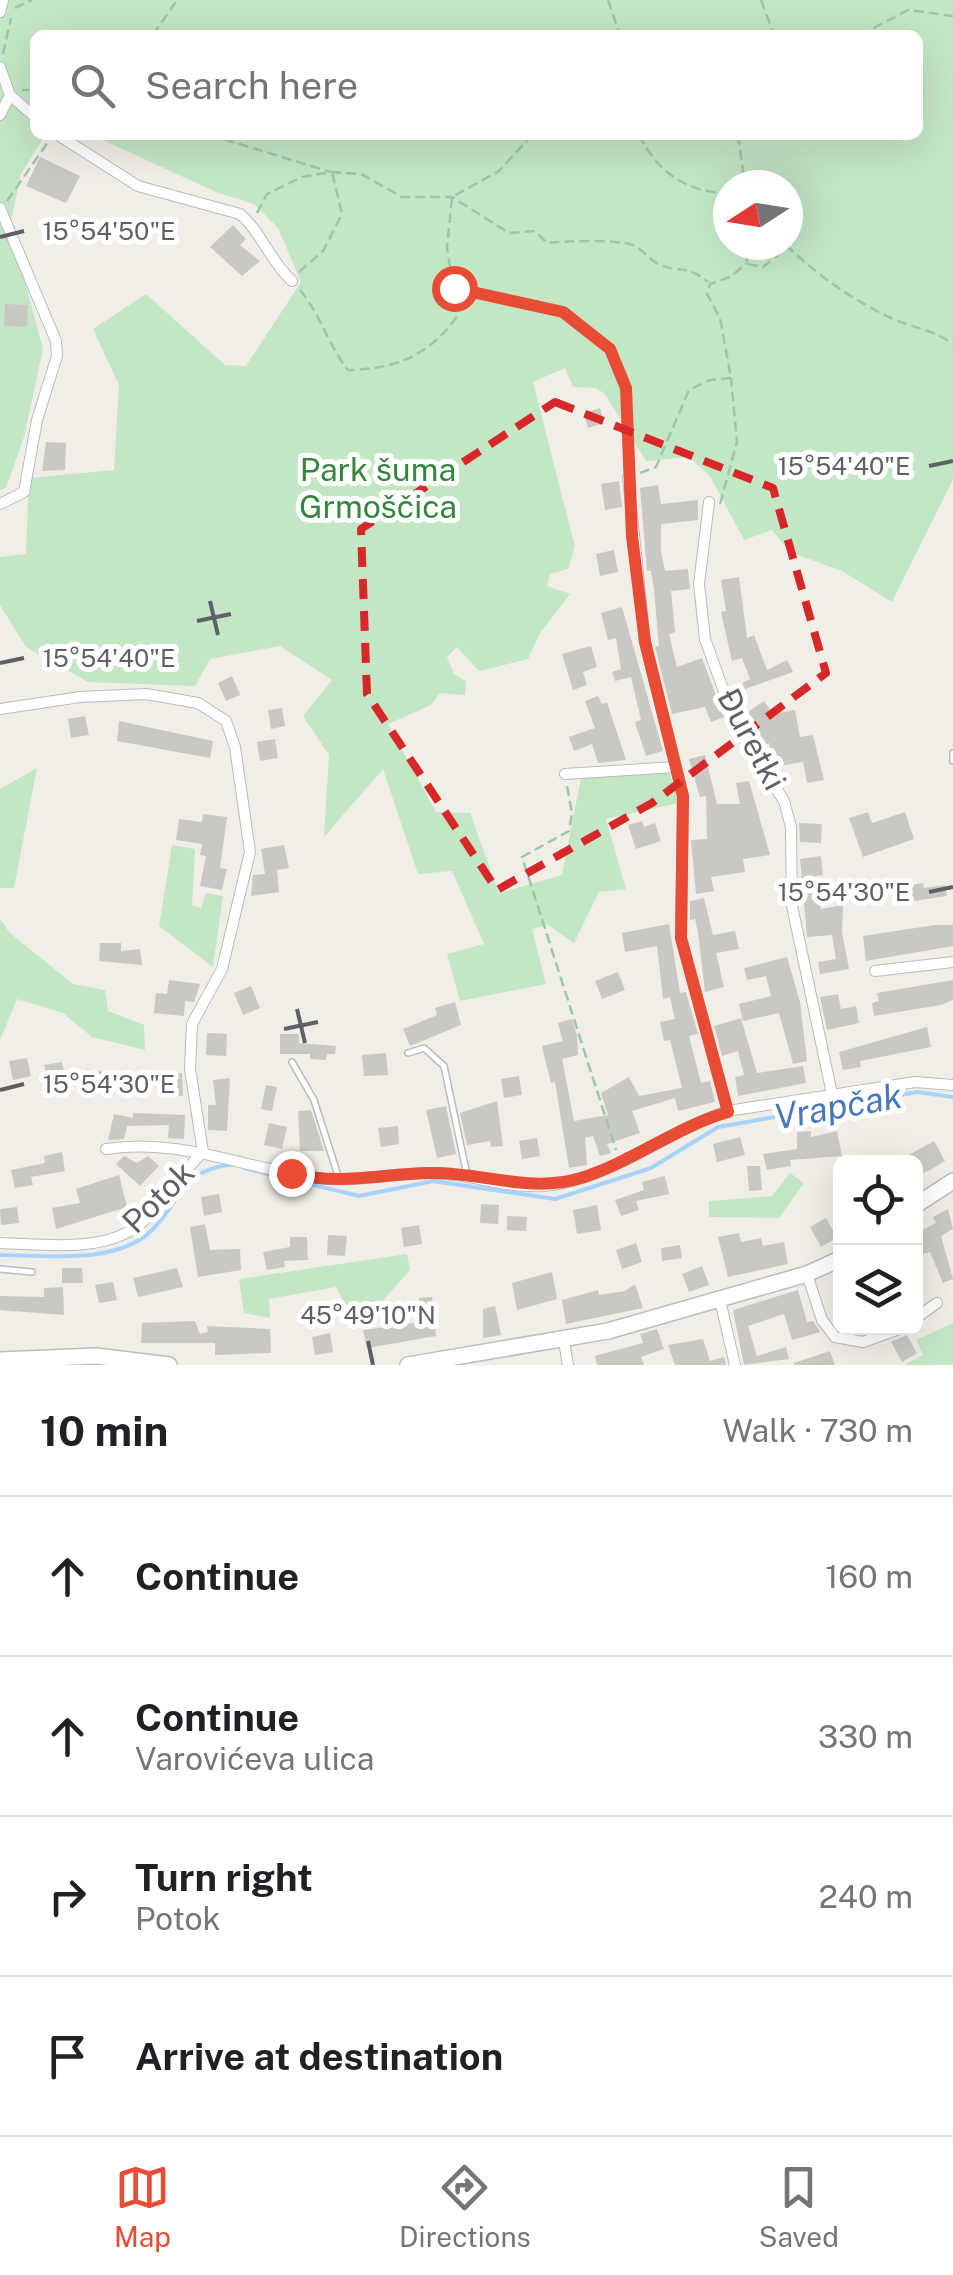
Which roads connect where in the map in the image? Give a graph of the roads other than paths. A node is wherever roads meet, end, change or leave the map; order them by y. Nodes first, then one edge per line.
1 (2, 0) edge
2 (1, 13) edge
3 (2, 66) edge
4 (10, 95) junction
5 (30, 113) edge
6 (0, 114) edge
7 (64, 140) edge
8 (0, 209) edge
9 (292, 281) road end
10 (628, 477) road end
11 (709, 502) road end
12 (0, 504) edge
13 (0, 709) edge
14 (953, 752) edge
15 (953, 761) edge
16 (676, 767) junction
17 (565, 774) road end
18 (953, 962) edge
19 (875, 971) dead end
20 (408, 1052) dead end
21 (292, 1062) dead end
22 (953, 1085) edge
23 (832, 1094) junction
24 (728, 1112) junction
25 (106, 1149) dead end
26 (203, 1152) junction
27 (467, 1175) junction
28 (953, 1181) edge
29 (339, 1182) junction
30 (923, 1200) edge
31 (0, 1243) edge
32 (833, 1263) edge
33 (0, 1268) edge
34 (32, 1272) dead end
35 (807, 1274) junction
36 (720, 1300) junction
37 (938, 1303) dead end
38 (923, 1313) edge
39 (833, 1334) edge
40 (833, 1335) edge
41 (882, 1335) edge
42 (564, 1341) junction
43 (0, 1360) edge
44 (63, 1361) edge
45 (418, 1364) edge
46 (169, 1365) edge
47 (568, 1365) edge
48 (736, 1365) edge

1 - 2 street
3 - 4 street
4 - 5 street
4 - 6 street
7 - 9 street
8 - 12 street
10 - 16 street
11 - 23 street, Đuretki
13 - 26 street
14 - 15 lane
16 - 17 street
16 - 24 street
18 - 19 street
20 - 27 lane
21 - 29 lane
22 - 23 street, Potok
23 - 24 street, Potok
24 - 27 street, Potok
25 - 26 street
26 - 29 street, Potok
26 - 31 street, Potok
27 - 29 street, Potok
28 - 30 main road
32 - 35 main road
33 - 34 lane
35 - 36 main road
35 - 39 street
36 - 42 main road
36 - 48 street
37 - 38 street
40 - 41 street
42 - 45 main road
42 - 47 street
43 - 44 main road
44 - 46 main road

